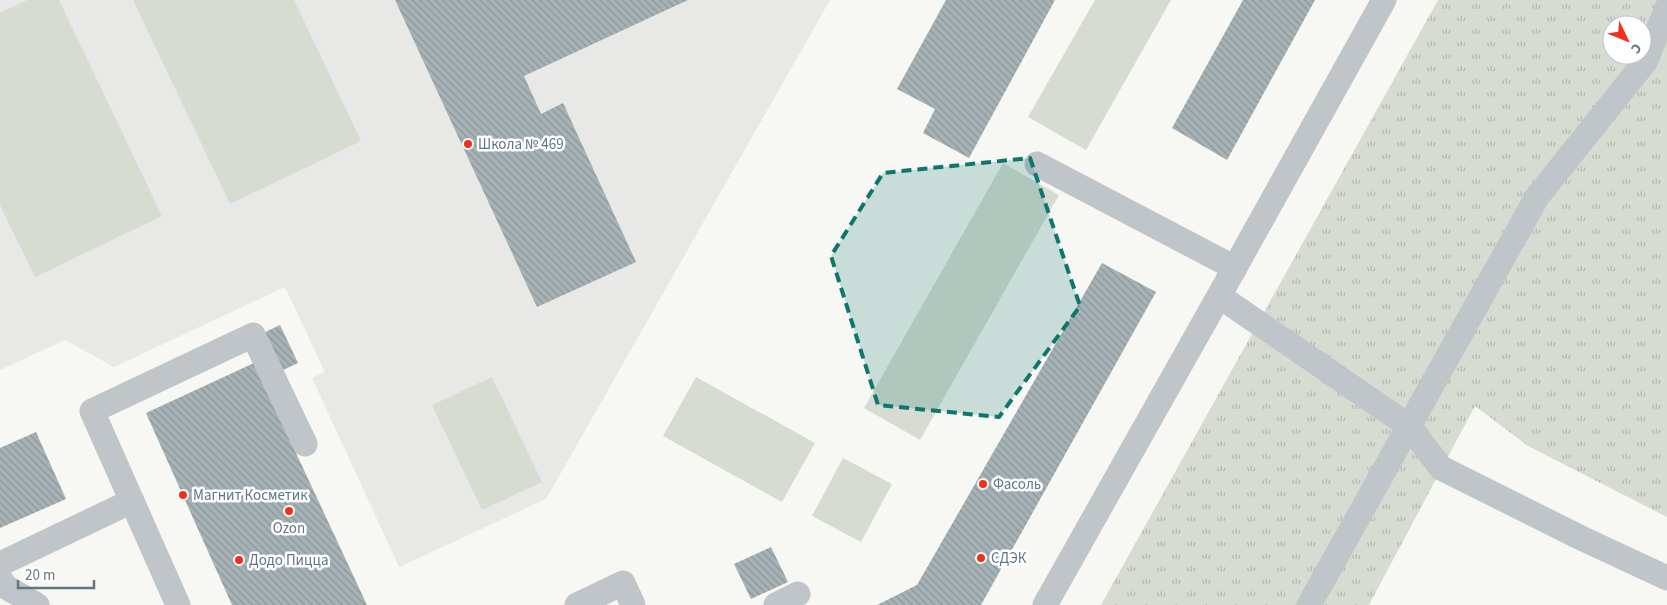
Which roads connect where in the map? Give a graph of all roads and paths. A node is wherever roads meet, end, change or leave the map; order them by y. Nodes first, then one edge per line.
1 (1384, 0) edge
2 (1667, 8) edge
3 (1037, 164) dead end
4 (1235, 268) junction
5 (1219, 296) junction
6 (1410, 426) junction
7 (304, 444) dead end
8 (132, 501) junction
9 (0, 564) edge
10 (1667, 578) edge
11 (0, 579) edge
12 (798, 594) dead end
13 (37, 605) edge
14 (178, 605) edge
15 (577, 605) edge
16 (634, 605) edge
17 (776, 605) edge
18 (1045, 605) edge
19 (1309, 605) edge

1 - 4 lane
2 - 6 lane
3 - 4 lane
4 - 5 lane
5 - 6 lane
5 - 18 lane
6 - 10 lane
6 - 19 lane
7 - 8 lane
8 - 9 lane
8 - 14 lane
11 - 13 lane
12 - 17 lane
15 - 16 lane

